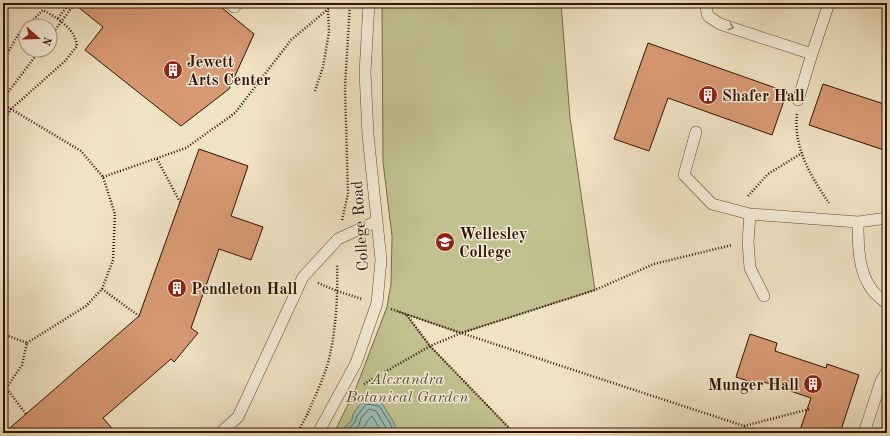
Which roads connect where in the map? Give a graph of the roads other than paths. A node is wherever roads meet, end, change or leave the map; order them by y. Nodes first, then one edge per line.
1 (369, 3) edge
2 (705, 3) edge
3 (829, 3) edge
4 (812, 54) junction
5 (798, 100) road end
6 (696, 132) dead end
7 (750, 214) junction
8 (887, 218) edge
9 (377, 221) junction
10 (858, 222) junction
11 (764, 296) dead end
12 (887, 304) edge
13 (887, 371) edge
14 (220, 433) edge
15 (318, 433) edge
16 (864, 433) edge

1 - 9 lane, College Road
2 -> 4 lane
3 - 4 lane
4 - 5 lane
6 - 7 lane
7 - 10 lane
7 - 11 lane
8 - 10 lane
9 - 14 lane
9 - 15 lane, College Road
10 - 12 lane
13 - 16 lane

